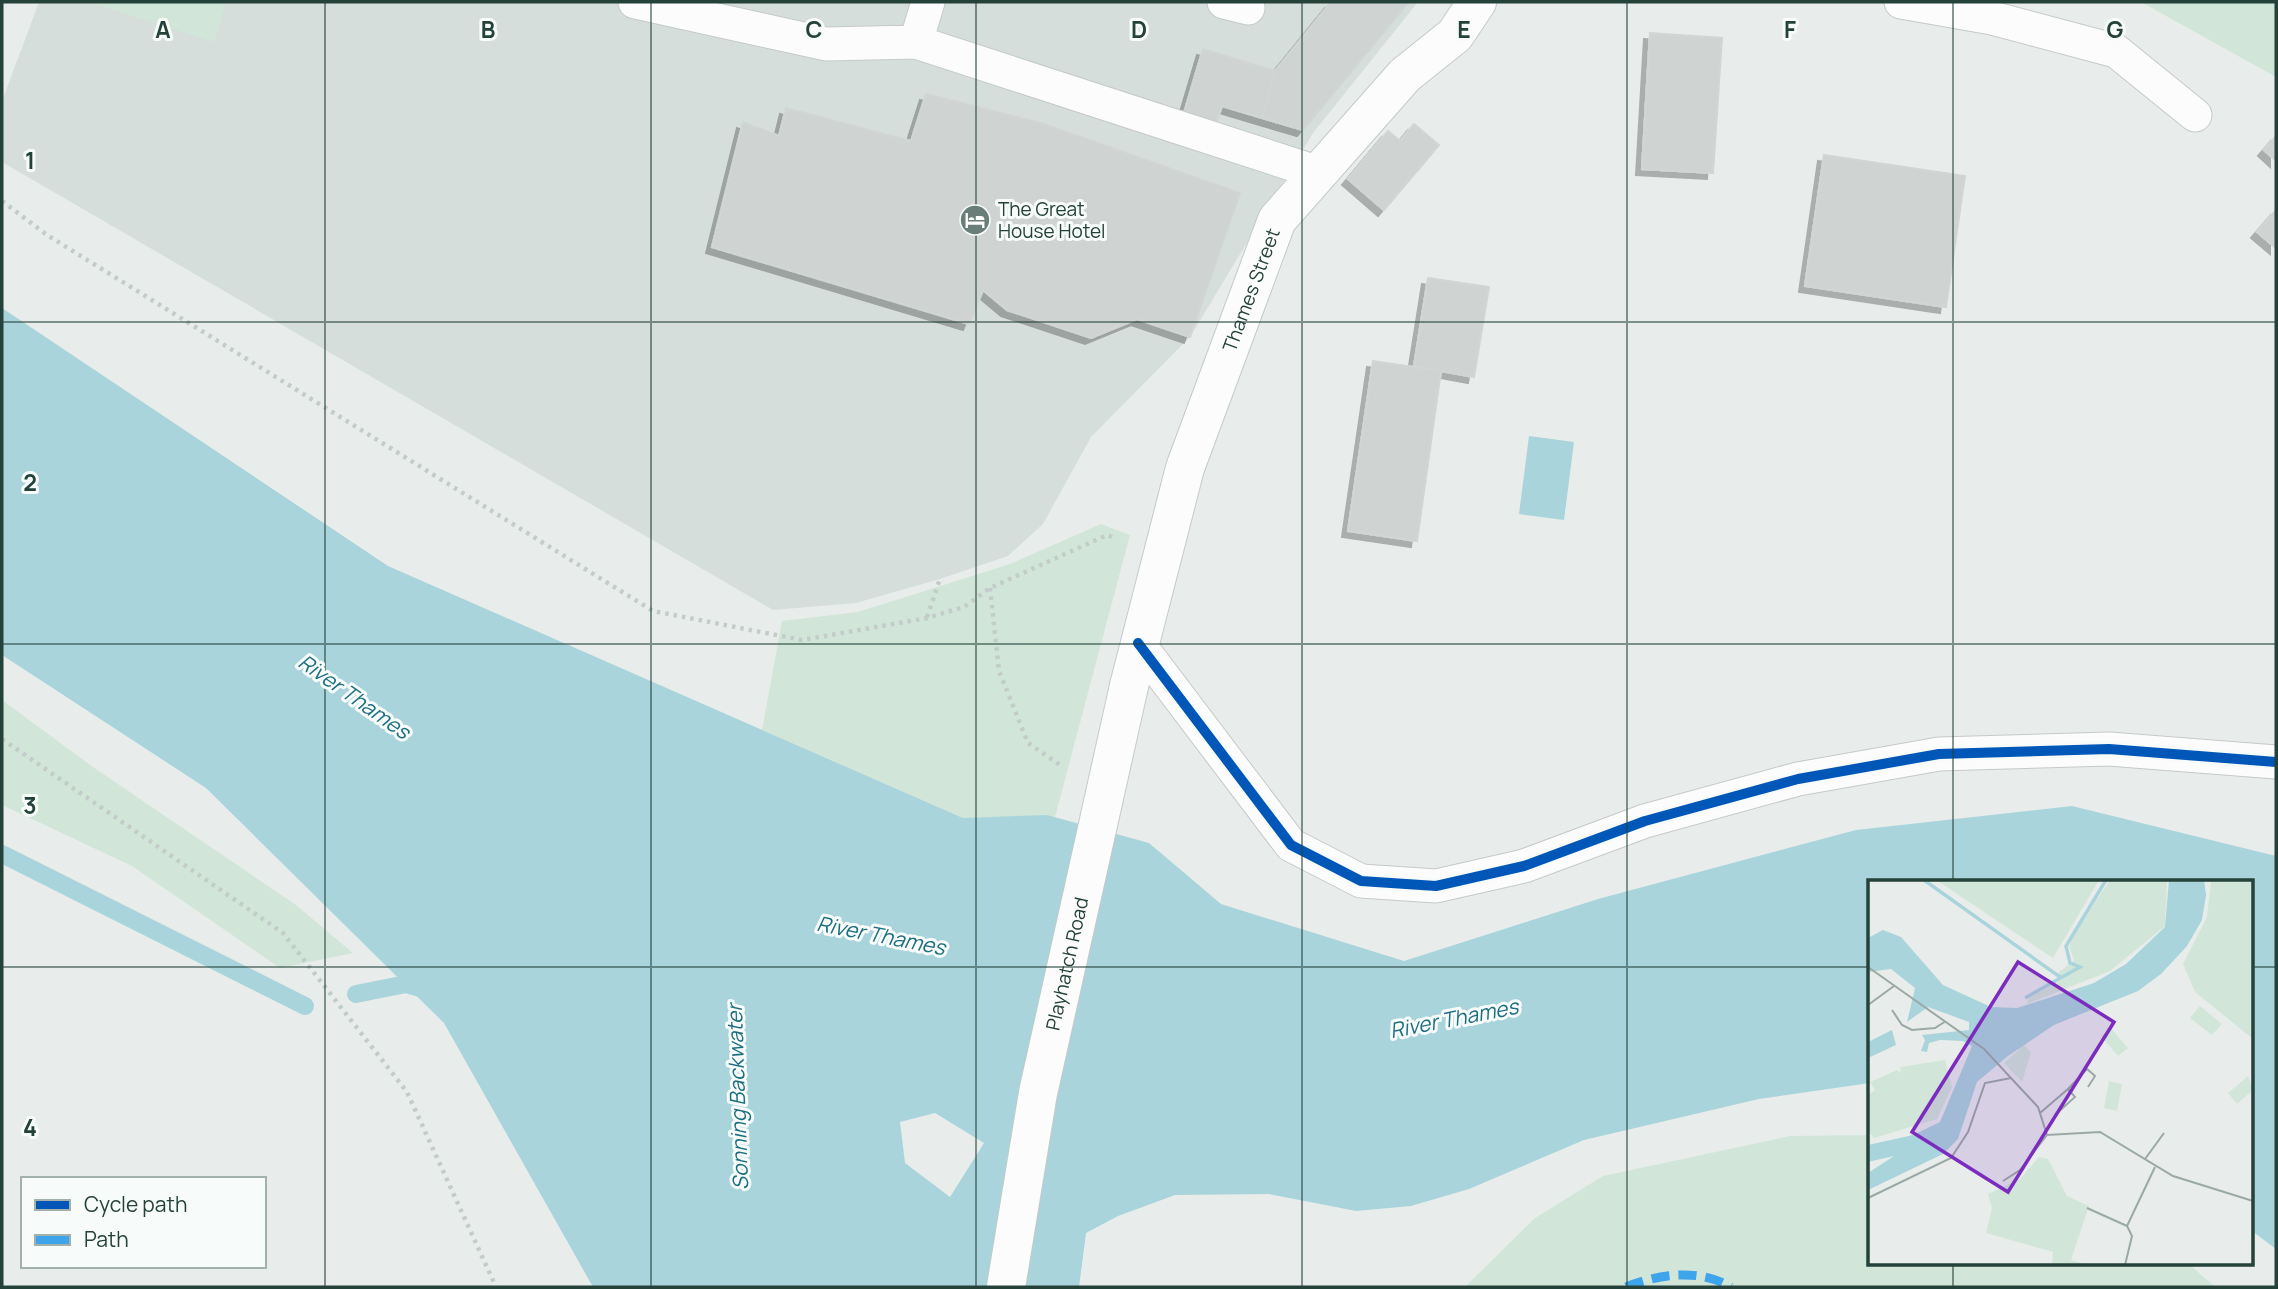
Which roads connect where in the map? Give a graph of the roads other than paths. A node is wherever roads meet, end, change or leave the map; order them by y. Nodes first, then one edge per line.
1 (635, 2) edge
2 (928, 2) edge
3 (1477, 2) edge
4 (1901, 2) edge
5 (916, 42) junction
6 (2195, 115) dead end
7 (1319, 173) junction
8 (1138, 643) junction
9 (2276, 762) edge
10 (1006, 1287) edge

1 - 5 lane
2 - 5 lane
3 - 7 main road, Thames Street
4 - 6 lane
5 - 7 lane
7 - 8 main road, Thames Street
8 - 9 lane
8 - 10 main road, Playhatch Road, bridge

